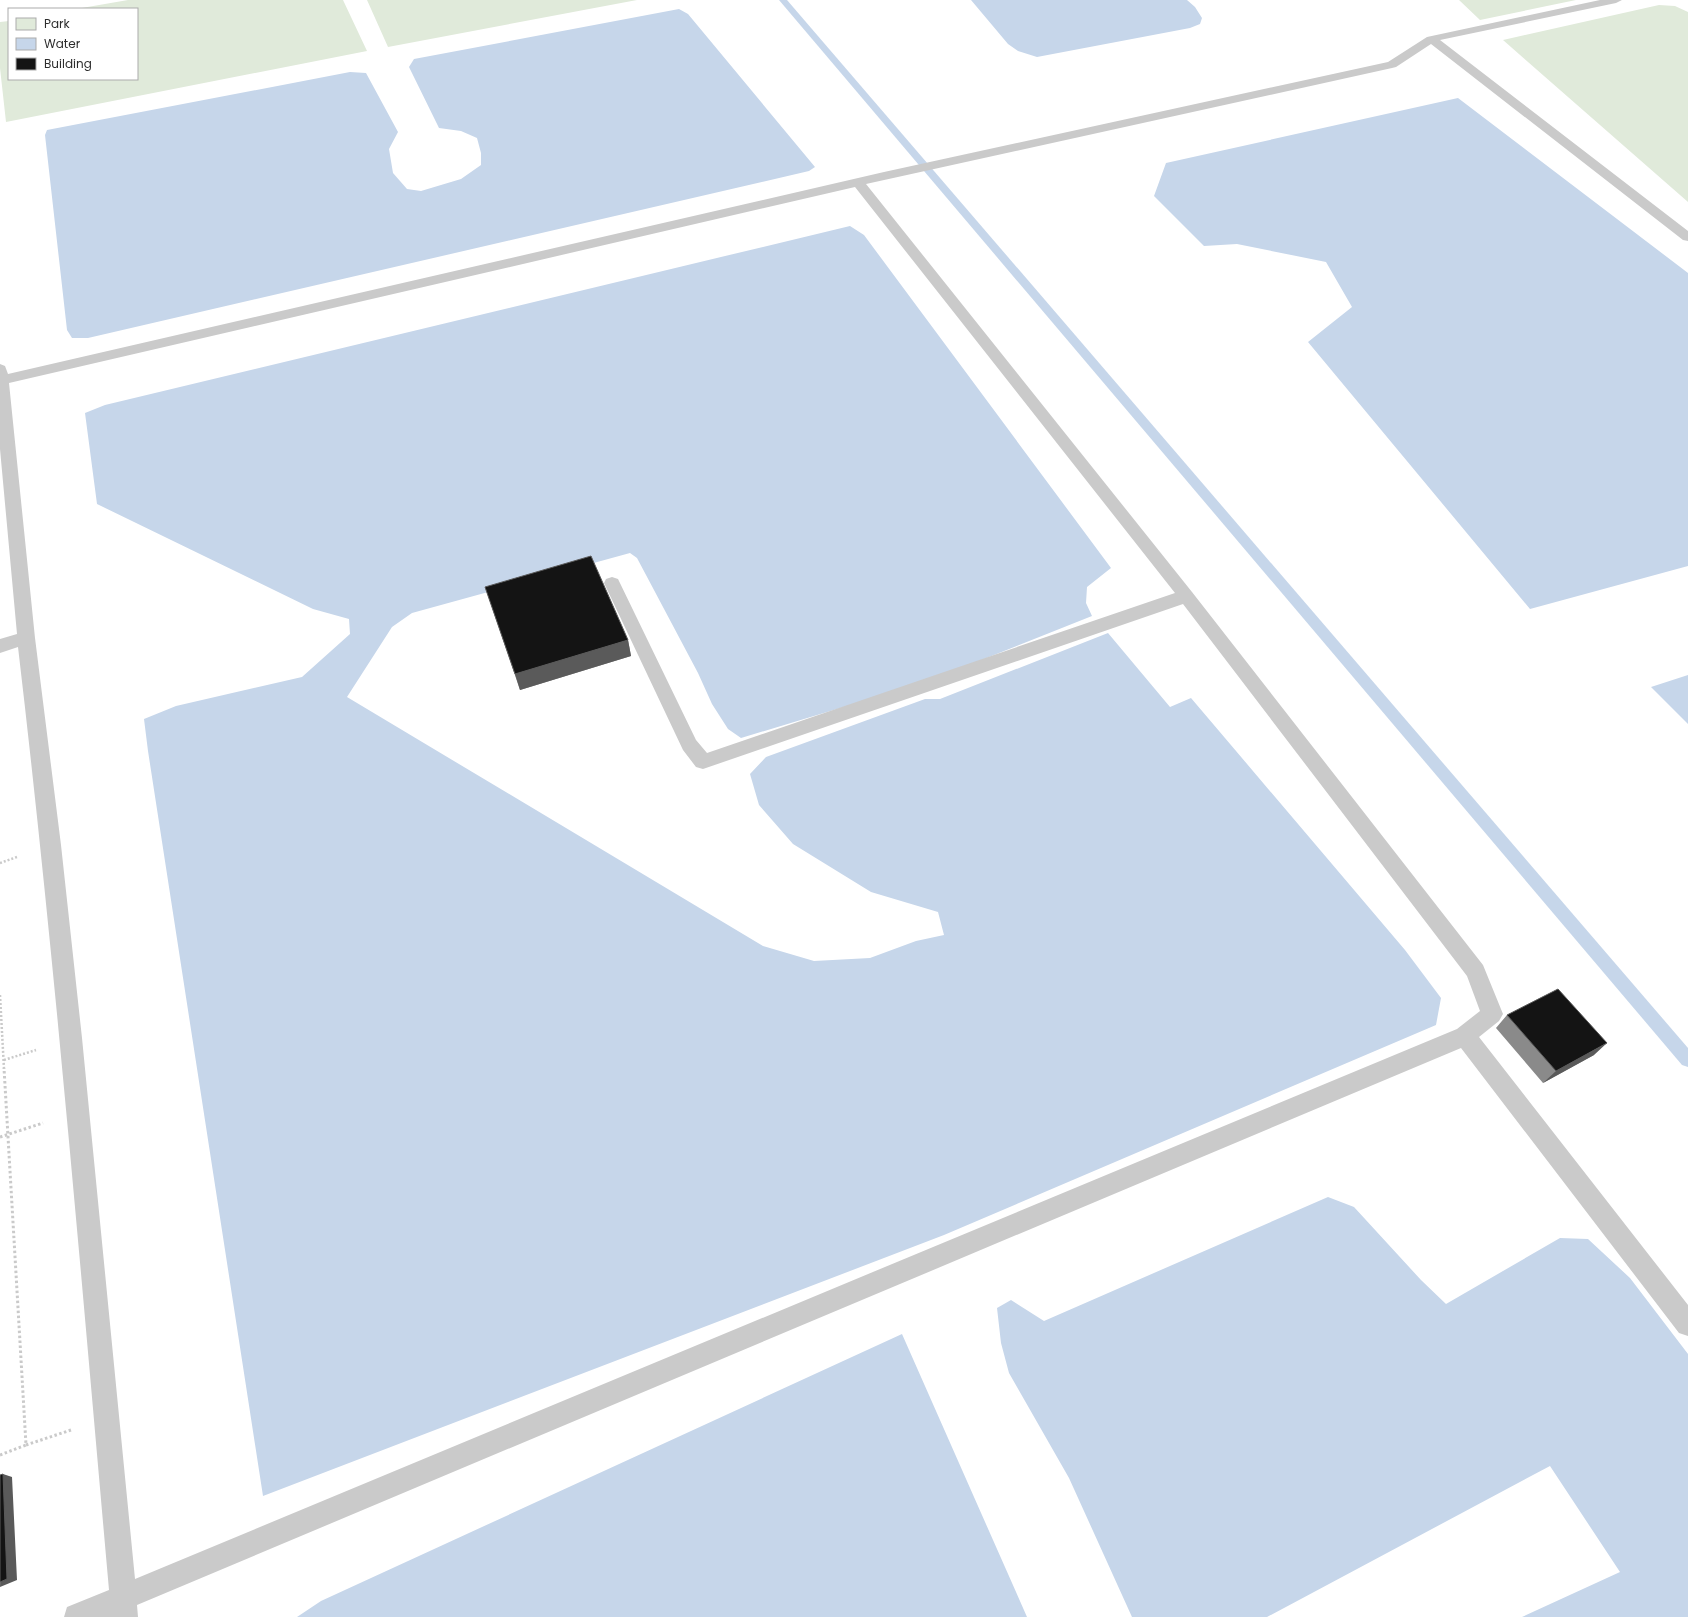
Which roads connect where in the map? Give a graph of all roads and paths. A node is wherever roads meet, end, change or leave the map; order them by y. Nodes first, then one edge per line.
1 (1616, 0) edge
2 (1431, 39) junction
3 (858, 182) junction
4 (1688, 237) edge
5 (0, 376) edge
6 (612, 583) dead end
7 (1186, 596) junction
8 (26, 638) junction
9 (0, 646) edge
10 (0, 995) edge
11 (1465, 1036) junction
12 (4, 1071) junction
13 (0, 1074) edge
14 (77, 1111) junction
15 (8, 1134) junction
16 (0, 1137) edge
17 (1688, 1324) edge
18 (108, 1418) junction
19 (26, 1445) junction
20 (0, 1455) edge
21 (124, 1608) edge
22 (77, 1617) edge

1 - 2 lane
2 - 3 lane
2 - 4 lane
3 - 5 lane
3 - 7 lane
5 - 8 lane
6 - 7 lane
7 - 11 lane
8 - 9 lane
8 - 14 lane
10 - 12 path
11 - 17 lane
11 - 21 lane
12 - 13 path
12 - 15 path
14 - 15 path
14 - 18 lane
15 - 16 path
15 - 19 path
18 - 19 path
18 - 21 lane
19 - 20 path
21 - 22 lane

